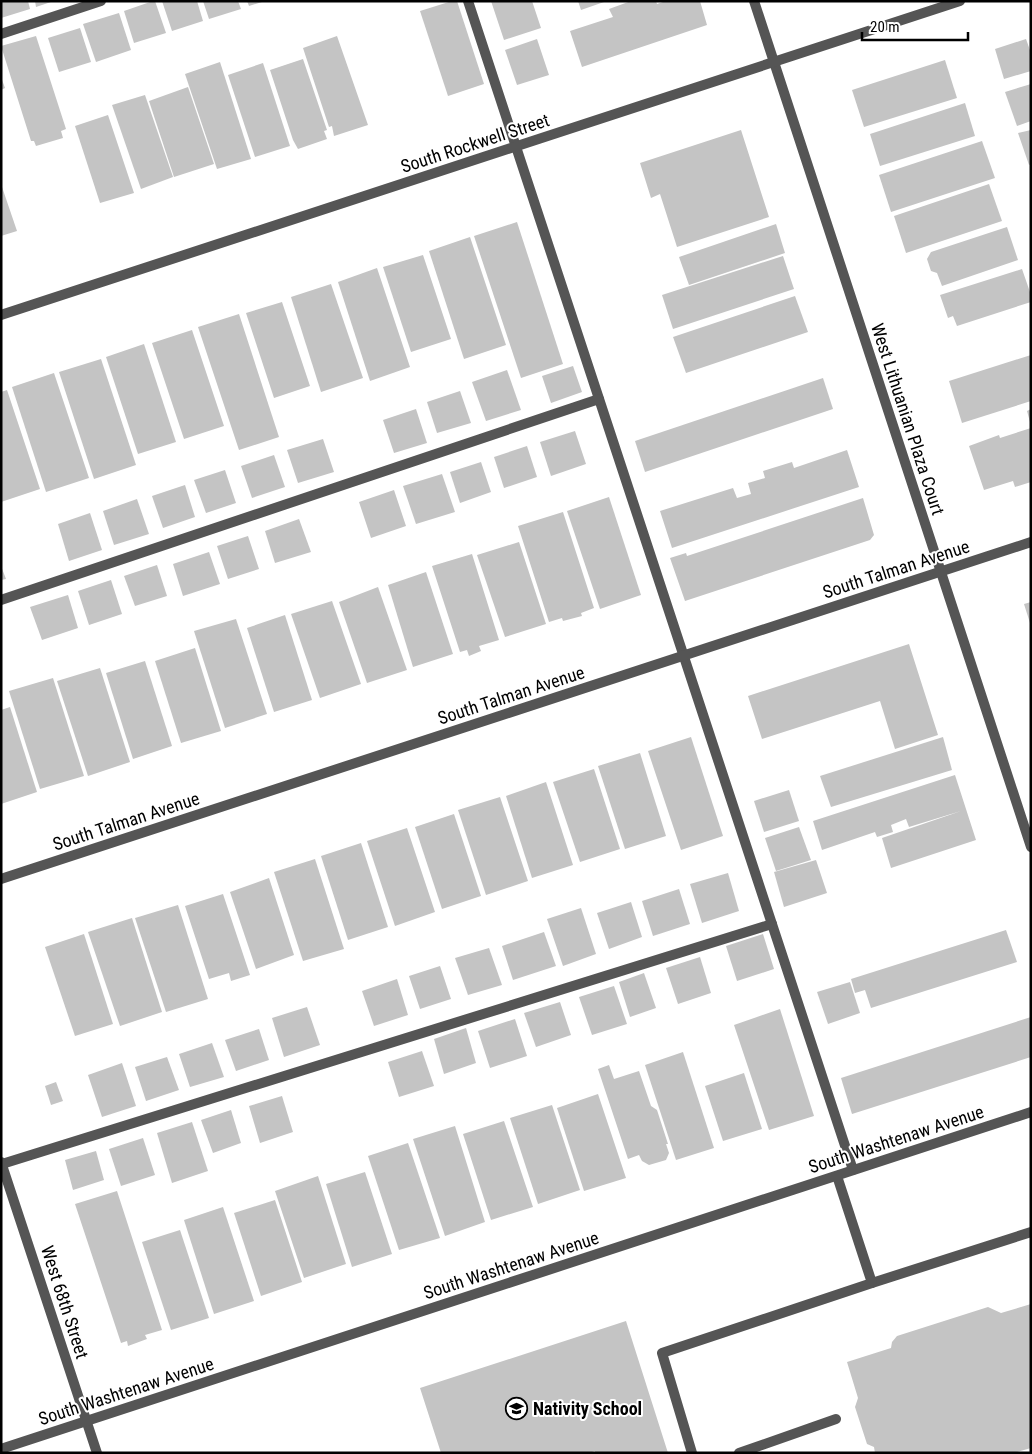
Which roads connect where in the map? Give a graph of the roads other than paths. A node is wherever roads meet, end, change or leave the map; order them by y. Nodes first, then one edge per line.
1 (101, 1) edge
2 (468, 1) edge
3 (754, 1) edge
4 (960, 1) edge
5 (1, 34) edge
6 (774, 62) junction
7 (516, 147) junction
8 (1, 316) edge
9 (599, 399) junction
10 (1031, 542) edge
11 (941, 572) junction
12 (1, 600) edge
13 (684, 656) junction
14 (1031, 847) edge
15 (1, 879) edge
16 (772, 924) junction
17 (1031, 1112) edge
18 (2, 1163) edge
19 (853, 1170) junction
20 (837, 1176) junction
21 (1031, 1232) edge
22 (872, 1283) junction
23 (836, 1419) dead end
24 (87, 1421) junction
25 (1, 1449) edge
26 (97, 1453) edge
27 (692, 1453) edge
28 (739, 1453) edge

1 - 5 street
2 - 7 street
3 - 6 street, West Lithuanian Plaza Court
4 - 6 street, South Rockwell Street
6 - 7 street, South Rockwell Street
6 - 11 street, West Lithuanian Plaza Court
7 - 8 street, South Rockwell Street
7 - 9 street
9 - 12 street
9 - 13 street
10 - 11 street, South Talman Avenue
11 - 13 street, South Talman Avenue
11 - 14 street, West Lithuanian Plaza Court
13 - 15 street, South Talman Avenue
13 - 16 street
16 - 18 street
16 - 19 street
17 - 19 street, South Washtenaw Avenue
18 - 24 street, West 68th Street
19 - 20 street, South Washtenaw Avenue
20 - 22 street
20 - 24 street, South Washtenaw Avenue
21 - 22 street
22 - 27 street
23 - 28 street
24 - 25 street, South Washtenaw Avenue
24 - 26 street, West 68th Street

